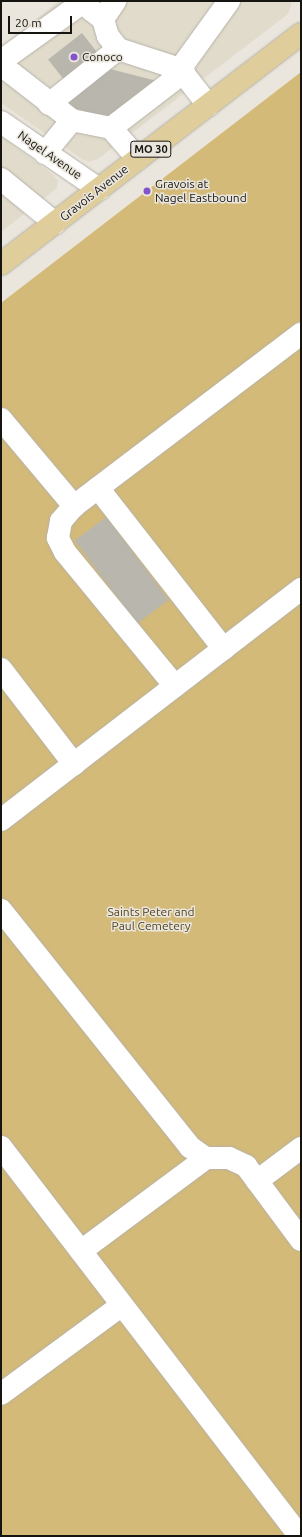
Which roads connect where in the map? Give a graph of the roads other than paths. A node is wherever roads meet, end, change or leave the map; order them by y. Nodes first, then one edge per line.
1 (229, 1) edge
2 (80, 2) edge
3 (109, 10) edge
4 (301, 34) edge
5 (118, 49) junction
6 (1, 61) edge
7 (1, 65) edge
8 (182, 71) junction
9 (49, 104) junction
10 (208, 105) junction
11 (71, 120) junction
12 (1, 122) edge
13 (111, 128) junction
14 (45, 153) junction
15 (138, 159) junction
16 (1, 179) edge
17 (99, 189) junction
18 (55, 223) junction
19 (1, 264) edge
20 (301, 334) edge
21 (1, 418) edge
22 (98, 488) junction
23 (74, 506) junction
24 (301, 589) edge
25 (224, 649) junction
26 (1, 669) edge
27 (175, 686) junction
28 (74, 764) junction
29 (1, 820) edge
30 (1, 910) edge
31 (1, 1147) edge
32 (301, 1148) edge
33 (206, 1158) junction
34 (257, 1181) junction
35 (301, 1240) edge
36 (81, 1251) junction
37 (122, 1304) junction
38 (1, 1394) edge
39 (300, 1536) edge

1 - 8 street
2 - 3 street
2 - 6 street
3 - 5 street
4 - 10 main road, Gravois Avenue / MO 30
5 - 8 street
5 - 9 street
7 - 9 street
8 - 10 street
8 - 13 street
9 - 11 street
10 - 15 main road, Gravois Avenue / MO 30
11 - 13 street
11 - 14 street
12 - 14 street, Nagel Avenue
13 - 15 street
14 - 17 street, Nagel Avenue
15 - 17 main road, Gravois Avenue / MO 30
16 - 18 street
17 - 18 main road, Gravois Avenue / MO 30
18 - 19 main road, Gravois Avenue / MO 30
20 - 22 street
21 - 23 street
22 - 23 street
22 - 25 street
23 - 27 street
24 - 25 street
25 - 27 street
26 - 28 street
27 - 28 street
28 - 29 street
30 - 33 street
31 - 36 street
32 - 34 street
33 - 34 street
33 - 36 street
34 - 35 street
36 - 37 street
37 - 38 street
37 - 39 street

